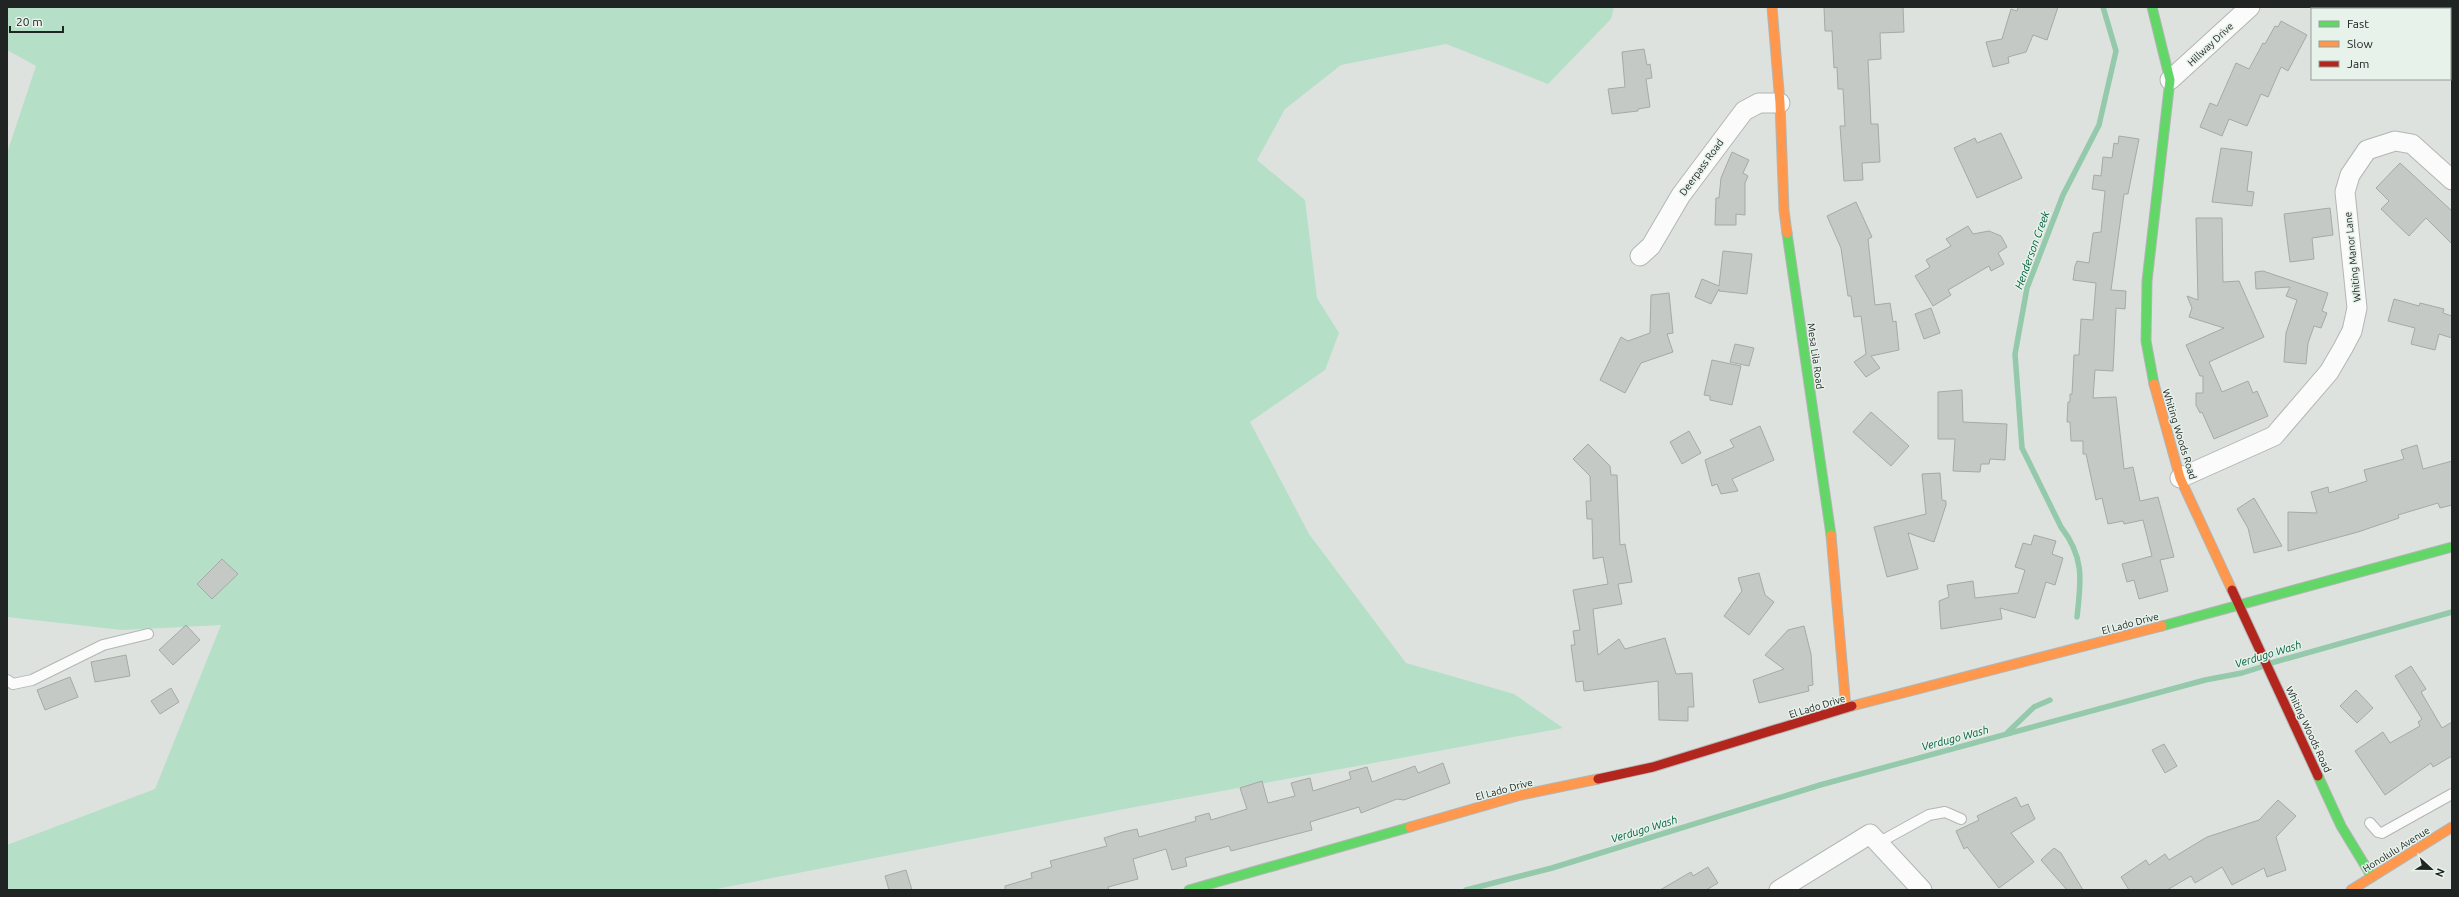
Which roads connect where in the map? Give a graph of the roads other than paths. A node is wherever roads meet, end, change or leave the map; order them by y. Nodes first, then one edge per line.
1 (1772, 7) edge
2 (2152, 7) edge
3 (2250, 7) edge
4 (2170, 80) junction
5 (1780, 103) junction
6 (2452, 180) edge
7 (1640, 256) dead end
8 (2180, 478) junction
9 (2452, 547) edge
10 (2240, 606) junction
11 (148, 634) dead end
12 (7, 680) edge
13 (1846, 708) junction
14 (2452, 794) edge
15 (1961, 819) dead end
16 (2370, 824) dead end
17 (2452, 827) edge
18 (1874, 838) junction
19 (2372, 877) junction
20 (1189, 890) edge
21 (1779, 890) edge
22 (1922, 890) edge
23 (2351, 890) edge

1 - 5 street, Mesa Lila Road
2 - 4 street, Whiting Woods Road
3 - 4 street, Hillway Drive
4 - 8 street, Whiting Woods Road
5 - 7 street, Deerpass Road
5 - 13 street, Mesa Lila Road
6 - 8 street, Whiting Manor Lane
8 - 10 street, Whiting Woods Road
9 - 10 street, El Lado Drive
10 - 13 street, El Lado Drive
10 - 19 street, Whiting Woods Road
11 - 12 lane
13 - 20 street, El Lado Drive
14 - 16 lane
15 - 18 lane
17 - 19 street, Honolulu Avenue
18 - 21 street
18 - 22 street
19 - 23 street, Honolulu Avenue

